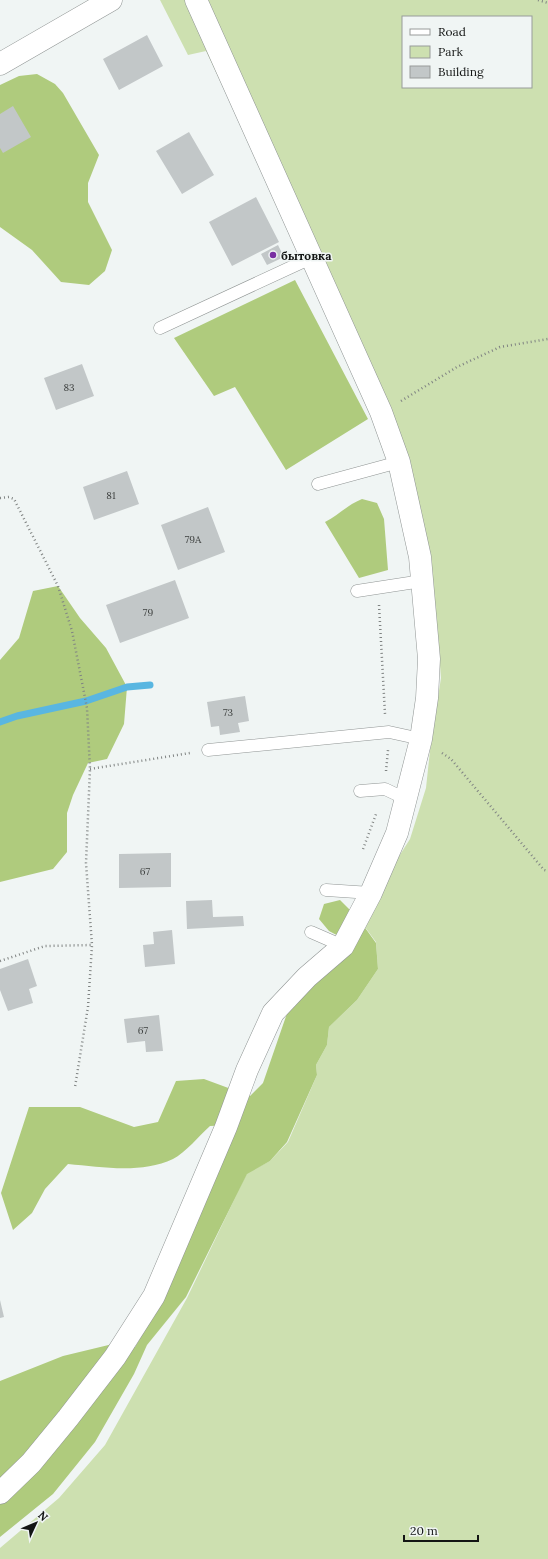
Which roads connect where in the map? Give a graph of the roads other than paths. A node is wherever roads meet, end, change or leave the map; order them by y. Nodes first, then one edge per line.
1 (111, 0) edge
2 (196, 0) edge
3 (0, 64) edge
4 (311, 258) junction
5 (160, 328) dead end
6 (399, 462) junction
7 (318, 484) dead end
8 (422, 581) junction
9 (357, 591) dead end
10 (421, 739) junction
11 (208, 750) road end
12 (360, 791) dead end
13 (406, 799) junction
14 (326, 890) dead end
15 (372, 893) junction
16 (311, 932) dead end
17 (343, 946) junction
18 (0, 1493) edge

1 - 3 street
2 - 4 street
4 - 5 lane
4 - 6 street
6 - 7 lane
6 - 8 street
8 - 9 lane
8 - 10 street
10 - 11 lane
10 - 13 street
12 - 13 lane
13 - 15 street
14 - 15 lane
15 - 17 street
16 - 17 lane
17 - 18 street

